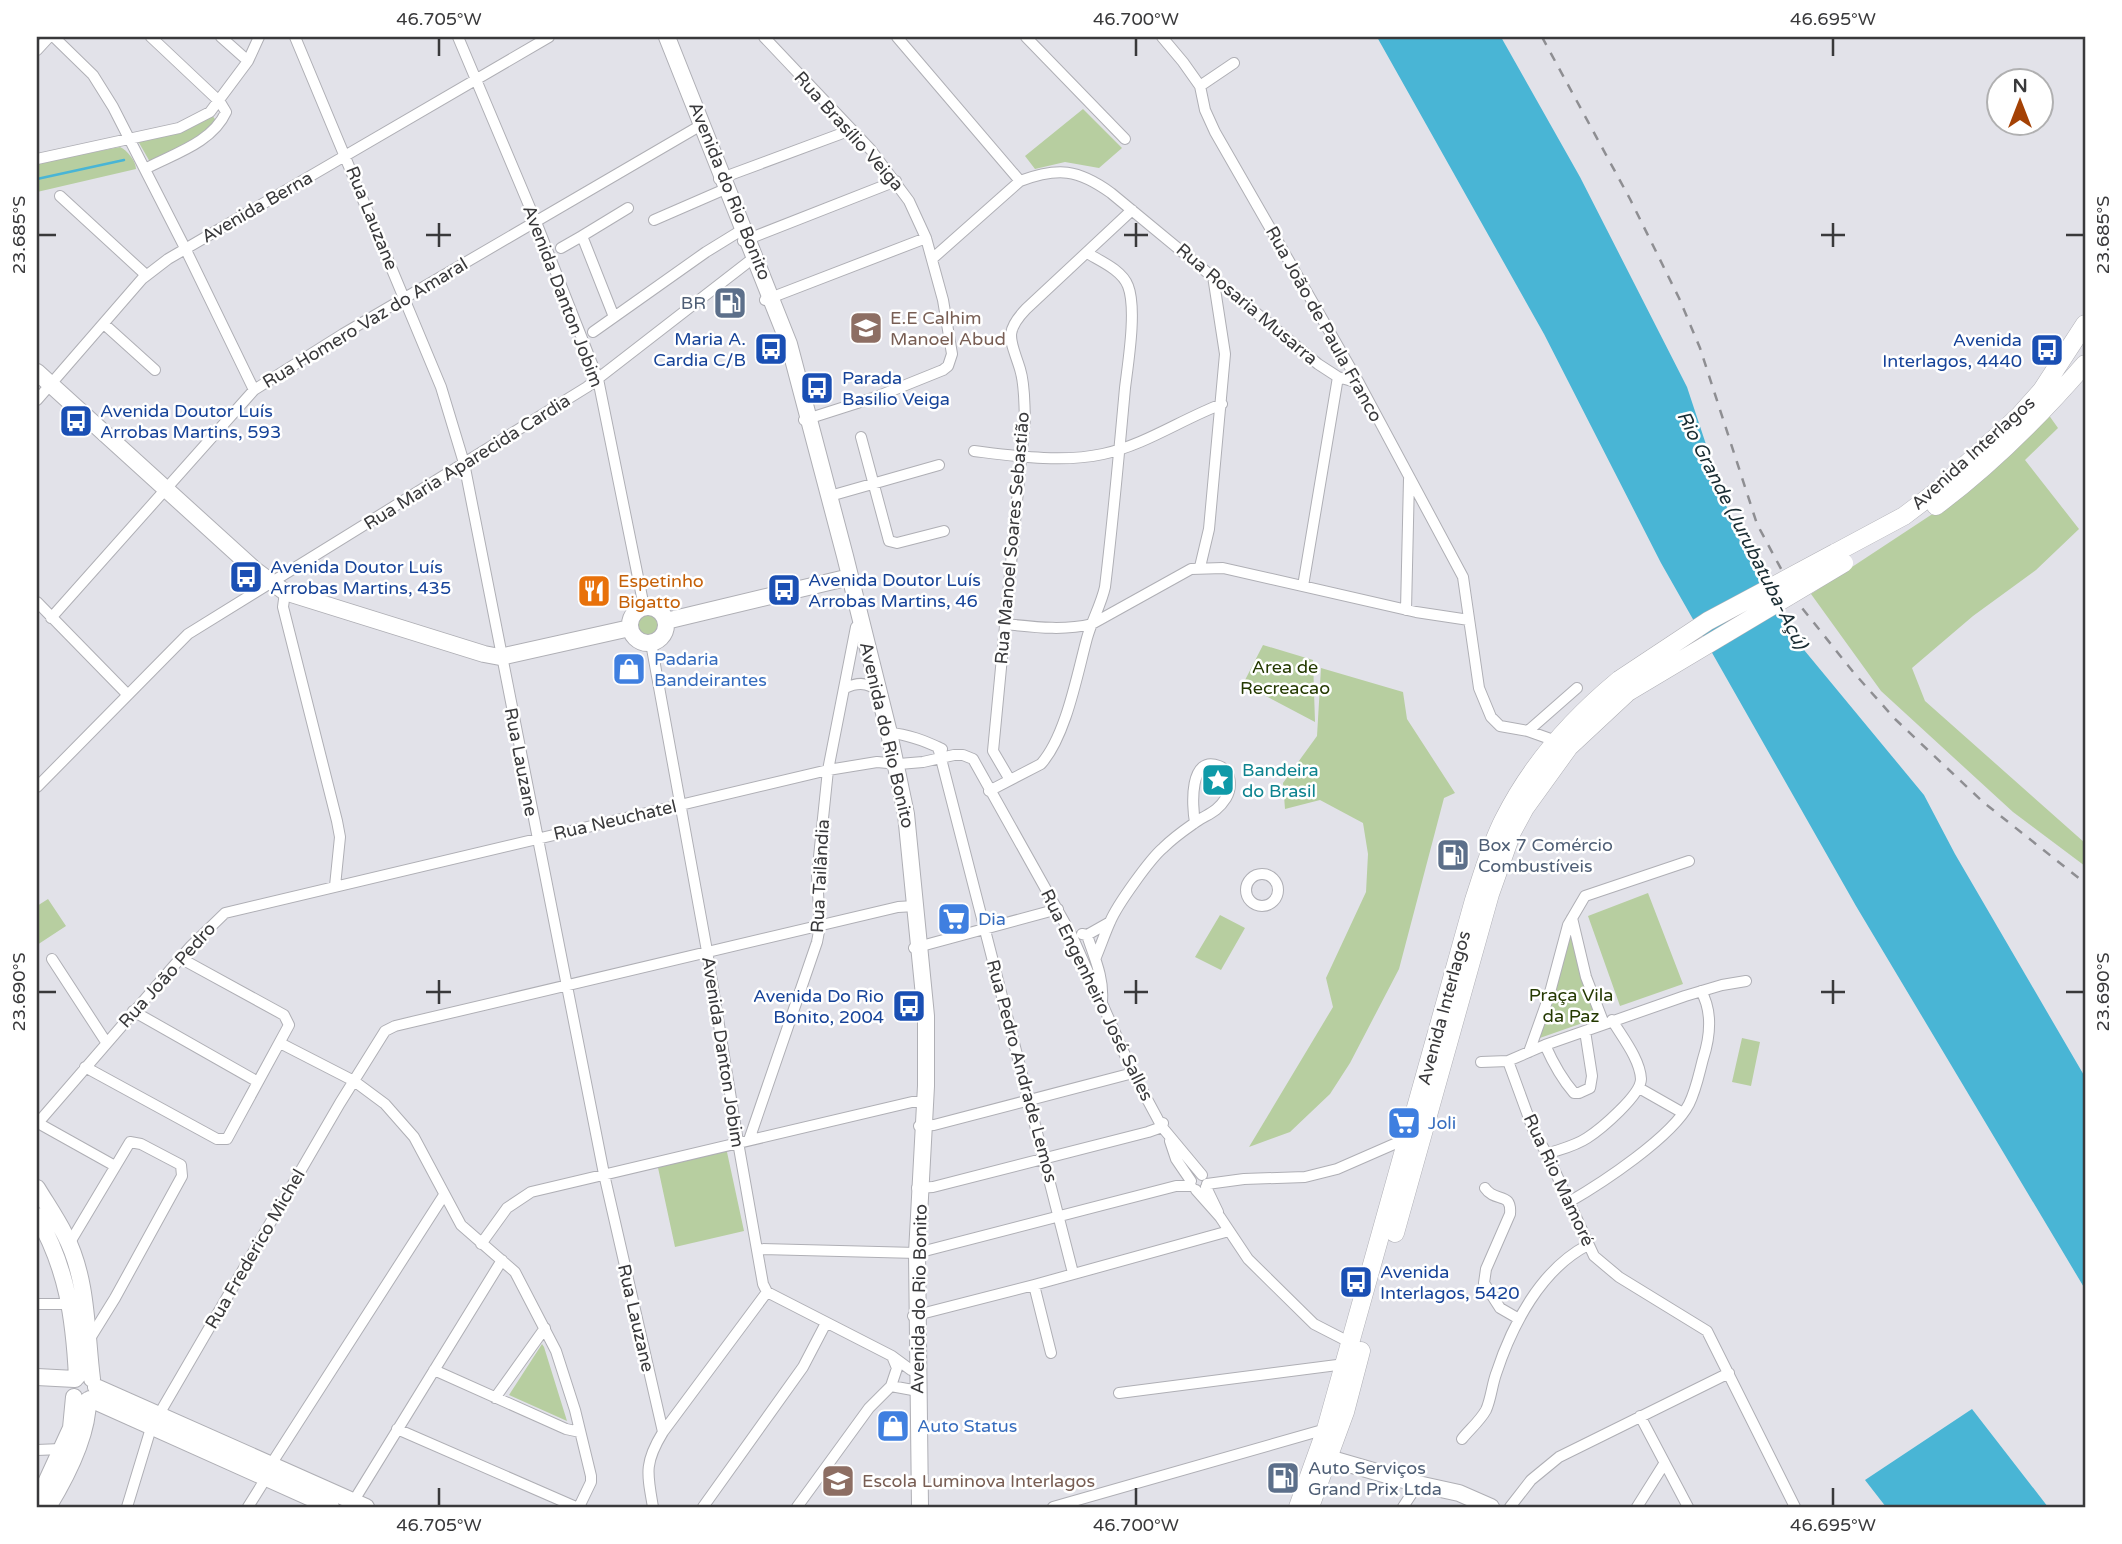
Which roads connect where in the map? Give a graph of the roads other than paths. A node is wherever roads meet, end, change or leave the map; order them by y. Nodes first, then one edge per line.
1 (52, 37) edge
2 (151, 37) edge
3 (221, 37) edge
4 (295, 37) edge
5 (458, 37) edge
6 (549, 37) edge
7 (660, 37) edge
8 (667, 37) edge
9 (764, 37) edge
10 (897, 37) edge
11 (1026, 37) edge
12 (1162, 37) edge
13 (259, 38) edge
14 (37, 50) edge
15 (248, 61) junction
16 (1234, 63) dead end
17 (476, 79) junction
18 (1200, 86) junction
19 (220, 102) junction
20 (700, 125) junction
21 (851, 131) junction
22 (129, 139) junction
23 (1125, 139) dead end
24 (346, 155) junction
25 (37, 159) edge
26 (145, 169) junction
27 (896, 181) junction
28 (1020, 181) junction
29 (722, 182) junction
30 (60, 197) dead end
31 (628, 208) dead end
32 (1132, 210) junction
33 (654, 220) dead end
34 (536, 222) junction
35 (744, 235) junction
36 (582, 236) junction
37 (926, 238) junction
38 (185, 248) junction
39 (561, 248) dead end
40 (1087, 253) junction
41 (753, 258) junction
42 (932, 259) junction
43 (146, 275) junction
44 (1213, 276) junction
45 (405, 299) junction
46 (769, 299) junction
47 (614, 317) junction
48 (104, 324) junction
49 (2085, 324) edge
50 (593, 332) dead end
51 (2085, 364) edge
52 (155, 370) dead end
53 (37, 372) edge
54 (1338, 377) junction
55 (598, 379) junction
56 (1359, 383) junction
57 (50, 385) junction
58 (254, 390) junction
59 (37, 400) edge
60 (1222, 404) junction
61 (806, 420) junction
62 (862, 437) dead end
63 (1120, 450) junction
64 (974, 451) dead end
65 (1021, 456) junction
66 (464, 463) junction
67 (939, 465) dead end
68 (1409, 478) junction
69 (873, 484) junction
70 (165, 490) junction
71 (830, 496) junction
72 (944, 531) dead end
73 (1839, 558) junction
74 (1200, 567) junction
75 (847, 577) junction
76 (1303, 586) junction
77 (279, 588) junction
78 (37, 602) edge
79 (644, 607) junction
80 (1406, 610) junction
81 (51, 618) junction
82 (1469, 620) junction
83 (666, 621) junction
84 (1005, 624) junction
85 (1092, 624) junction
86 (856, 626) junction
87 (630, 628) junction
88 (652, 643) junction
89 (500, 657) junction
90 (1624, 686) junction
91 (845, 688) junction
92 (1577, 688) dead end
93 (875, 690) junction
94 (127, 694) junction
95 (1528, 730) junction
96 (889, 733) junction
97 (1556, 741) junction
98 (993, 751) junction
99 (939, 753) junction
100 (973, 760) junction
101 (892, 763) junction
102 (828, 770) junction
103 (1010, 780) junction
104 (37, 787) edge
105 (989, 791) junction
106 (680, 804) junction
107 (1195, 822) junction
108 (536, 838) junction
109 (1689, 861) dead end
110 (335, 886) junction
111 (912, 906) junction
112 (1058, 909) junction
113 (1572, 918) junction
114 (1110, 922) junction
115 (820, 926) junction
116 (985, 930) junction
117 (1087, 935) junction
118 (1072, 936) junction
119 (916, 947) junction
120 (1077, 948) junction
121 (707, 951) junction
122 (1096, 957) junction
123 (180, 958) junction
124 (52, 960) dead end
125 (1746, 981) dead end
126 (567, 986) junction
127 (1702, 991) junction
128 (1101, 1004) junction
129 (133, 1011) junction
130 (1608, 1022) junction
131 (1585, 1031) junction
132 (106, 1042) junction
133 (280, 1043) junction
134 (1545, 1045) junction
135 (1529, 1052) junction
136 (1508, 1061) junction
137 (1481, 1062) dead end
138 (85, 1067) junction
139 (1133, 1073) junction
140 (354, 1081) junction
141 (258, 1082) junction
142 (1639, 1088) junction
143 (1030, 1100) junction
144 (922, 1102) junction
145 (1683, 1113) junction
146 (37, 1123) edge
147 (1163, 1123) junction
148 (921, 1126) junction
149 (1416, 1135) junction
150 (743, 1141) junction
151 (1547, 1154) junction
152 (1045, 1158) junction
153 (115, 1166) junction
154 (604, 1174) junction
155 (1199, 1184) junction
156 (37, 1188) edge
157 (917, 1188) junction
158 (1485, 1188) dead end
159 (444, 1195) junction
160 (1569, 1202) junction
161 (1060, 1215) junction
162 (37, 1216) edge
163 (1229, 1231) junction
164 (69, 1244) junction
165 (481, 1244) junction
166 (1588, 1245) junction
167 (758, 1249) junction
168 (913, 1254) junction
169 (502, 1261) junction
170 (1073, 1273) junction
171 (1034, 1285) junction
172 (768, 1292) junction
173 (37, 1304) edge
174 (69, 1304) junction
175 (914, 1316) junction
176 (1519, 1319) junction
177 (827, 1323) junction
178 (545, 1328) junction
179 (82, 1343) junction
180 (1351, 1343) junction
181 (1051, 1353) dead end
182 (892, 1356) junction
183 (1345, 1364) junction
184 (433, 1370) junction
185 (914, 1371) junction
186 (1729, 1373) junction
187 (55, 1377) junction
188 (37, 1378) edge
189 (891, 1386) junction
190 (83, 1389) junction
191 (915, 1391) junction
192 (1119, 1393) dead end
193 (495, 1398) junction
194 (1640, 1416) junction
195 (154, 1422) junction
196 (397, 1429) junction
197 (1326, 1429) junction
198 (580, 1432) junction
199 (663, 1432) junction
200 (1462, 1440) dead end
201 (61, 1448) junction
202 (37, 1450) edge
203 (1323, 1456) junction
204 (1664, 1464) junction
205 (916, 1471) junction
206 (268, 1472) junction
207 (1418, 1484) junction
208 (37, 1502) edge
209 (359, 1504) edge
210 (48, 1507) edge
211 (127, 1507) edge
212 (248, 1507) edge
213 (331, 1507) edge
214 (577, 1507) edge
215 (653, 1507) edge
216 (702, 1507) edge
217 (797, 1507) edge
218 (912, 1507) edge
219 (920, 1507) edge
220 (1053, 1507) edge
221 (1298, 1507) edge
222 (1310, 1507) edge
223 (1404, 1507) edge
224 (1491, 1507) edge
225 (1510, 1507) edge
226 (1637, 1507) edge
227 (1688, 1507) edge
228 (1795, 1507) edge

1 - 14 street
1 - 22 street
2 - 19 street
3 - 15 street
4 - 24 street, Rua Lauzane
5 - 17 street, Avenida Danton Jobim
6 - 17 street, Avenida Berna
7 - 20 street, Avenida do Rio Bonito
8 - 20 street, Avenida do Rio Bonito
9 - 21 street, Rua Brasílio Veiga
10 - 28 street
11 - 23 street
12 - 18 street, Rua João de Paula Franco
13 - 15 street
15 - 19 street
16 - 18 street
17 - 24 street, Avenida Berna
17 - 34 street, Avenida Danton Jobim
18 - 56 street, Rua João de Paula Franco
19 - 22 street
19 - 26 street
20 - 29 street, Avenida do Rio Bonito
20 - 34 street, Rua Homero Vaz do Amaral
21 - 27 street, Rua Brasílio Veiga
21 - 29 street
22 - 25 street
22 - 26 street
24 - 38 street, Avenida Berna
24 - 45 street, Rua Lauzane
26 - 38 street
27 - 35 street
27 - 37 street, Rua Brasílio Veiga
28 - 32 street, Rua Rosaria Musarra
28 - 42 street, Rua Rosaria Musarra
29 - 33 street
29 - 35 street, Avenida do Rio Bonito
30 - 43 street
31 - 36 street
32 - 40 street, Rua Manoel Soares Sebastião
32 - 44 street, Rua Rosaria Musarra
34 - 45 street, Rua Homero Vaz do Amaral
34 - 55 street, Avenida Danton Jobim
35 - 41 street, Avenida do Rio Bonito
35 - 47 street
36 - 39 street
36 - 47 street
37 - 42 street, Rua Brasílio Veiga
37 - 46 street
38 - 43 street, Avenida Berna
38 - 58 street
40 - 63 street
40 - 65 street, Rua Manoel Soares Sebastião
41 - 46 street, Avenida do Rio Bonito
41 - 55 street, Rua Maria Aparecida Cardia
42 - 61 street, Rua Brasílio Veiga
43 - 48 street, Avenida Berna
44 - 54 street, Rua Rosaria Musarra
44 - 60 street
45 - 58 street, Rua Homero Vaz do Amaral
45 - 66 street, Rua Lauzane
46 - 61 street, Avenida do Rio Bonito
47 - 50 street
48 - 52 street
48 - 57 street, Avenida Berna
49 - 73 main road, Avenida Interlagos
51 - 73 main road, Avenida Interlagos
53 - 57 street
54 - 56 street, Rua Rosaria Musarra
54 - 76 street
55 - 66 street, Rua Maria Aparecida Cardia
55 - 79 street, Avenida Danton Jobim
56 - 68 street, Rua João de Paula Franco
57 - 59 street, Avenida Berna
57 - 70 street
58 - 70 street, Rua Homero Vaz do Amaral
60 - 63 street
60 - 74 street
61 - 71 street, Avenida do Rio Bonito
61 - 75 street, Avenida do Rio Bonito
62 - 69 street
63 - 65 street
63 - 85 street
64 - 65 street
65 - 84 street, Rua Manoel Soares Sebastião
66 - 77 street, Rua Maria Aparecida Cardia
66 - 89 street, Rua Lauzane
67 - 69 street
68 - 80 street
68 - 82 street, Rua João de Paula Franco
69 - 71 street
69 - 72 street
70 - 77 street
70 - 81 street, Rua Homero Vaz do Amaral
71 - 75 street, Avenida do Rio Bonito
73 - 90 main road, bridge
74 - 76 street
74 - 85 street
75 - 83 street
75 - 86 street, Avenida do Rio Bonito
75 - 93 street, Avenida do Rio Bonito
76 - 80 street
77 - 89 street
77 - 94 street, Rua Maria Aparecida Cardia
77 - 110 street
78 - 81 street
79 - 83 street
79 - 87 street
80 - 82 street
81 - 94 street
82 - 95 street, Rua João de Paula Franco
83 - 88 street
84 - 85 street
84 - 98 street, Rua Manoel Soares Sebastião
85 - 103 street
86 - 91 street, Rua Tailândia
86 - 93 street, Avenida do Rio Bonito
87 - 88 street
87 - 89 street
88 - 106 street, Avenida Danton Jobim
89 - 108 street, Rua Lauzane
90 - 97 main road, Avenida Interlagos
90 - 149 main road, Avenida Interlagos
91 - 93 street
91 - 102 street, Rua Tailândia
92 - 95 street
93 - 96 street, Avenida do Rio Bonito
93 - 101 street, Avenida do Rio Bonito
94 - 104 street, Rua Maria Aparecida Cardia
95 - 97 street, Rua João de Paula Franco
96 - 99 street
96 - 101 street, Avenida do Rio Bonito
97 - 149 main road, Avenida Interlagos
98 - 100 street
98 - 103 street
99 - 100 street
99 - 101 street, Rua Neuchatel
99 - 116 street, Rua Pedro Andrade Lemos
100 - 105 street, Rua Engenheiro José Salles
101 - 102 street, Rua Neuchatel
101 - 111 street, Avenida do Rio Bonito
102 - 106 street, Rua Neuchatel
102 - 115 street, Rua Tailândia
103 - 105 street
105 - 112 street, Rua Engenheiro José Salles
106 - 108 street, Rua Neuchatel
106 - 121 street, Avenida Danton Jobim
107 - 107 street
107 - 114 street
108 - 110 street, Rua Neuchatel
108 - 126 street, Rua Lauzane
109 - 113 street
110 - 123 street, Rua João Pedro
111 - 115 street, Rua Frederico Michel
111 - 119 street, Avenida do Rio Bonito
112 - 116 street
112 - 118 street, Rua Engenheiro José Salles
113 - 130 street
113 - 135 street
114 - 117 street
114 - 122 street
115 - 121 street, Rua Frederico Michel
115 - 150 street, Rua Tailândia
116 - 119 street
116 - 143 street, Rua Pedro Andrade Lemos
117 - 118 street
117 - 120 street
117 - 122 street
118 - 120 street, Rua Engenheiro José Salles
119 - 144 street, Avenida do Rio Bonito
120 - 128 street, Rua Engenheiro José Salles
121 - 126 street, Rua Frederico Michel
121 - 150 street, Avenida Danton Jobim
122 - 128 street
123 - 129 street, Rua João Pedro
123 - 133 street
124 - 132 street
125 - 127 street
126 - 140 street, Rua Frederico Michel
126 - 154 street, Rua Lauzane
127 - 130 street
127 - 145 street
128 - 139 street, Rua Engenheiro José Salles
129 - 132 street, Rua João Pedro
129 - 141 street
130 - 131 street
130 - 142 street
131 - 134 street
131 - 134 street
132 - 138 street, Rua João Pedro
133 - 140 street
133 - 141 street
134 - 135 street
135 - 136 street
136 - 137 street
136 - 151 street, Rua Rio Mamoré
138 - 141 street
138 - 146 street, Rua João Pedro
139 - 143 street
139 - 147 street, Rua Engenheiro José Salles
140 - 159 street
140 - 195 street, Rua Frederico Michel
142 - 145 street
142 - 151 street
143 - 148 street
143 - 152 street, Rua Pedro Andrade Lemos
144 - 148 street, Avenida do Rio Bonito
144 - 150 street
145 - 160 street
146 - 153 street
147 - 152 street
147 - 155 street, Rua Engenheiro José Salles
148 - 157 street, Avenida do Rio Bonito
149 - 155 street
149 - 180 main road, Avenida Interlagos
149 - 203 main road, Avenida Interlagos
150 - 154 street
150 - 167 street, Avenida Danton Jobim
151 - 160 street, Rua Rio Mamoré
152 - 157 street
152 - 161 street, Rua Pedro Andrade Lemos
153 - 164 street
153 - 179 street
154 - 165 street
154 - 199 street, Rua Lauzane
155 - 161 street
155 - 163 street, Rua Engenheiro José Salles
156 - 164 street
157 - 168 street, Avenida do Rio Bonito
158 - 176 street
159 - 165 street
159 - 206 street
160 - 166 street, Rua Rio Mamoré
161 - 168 street
161 - 170 street, Rua Pedro Andrade Lemos
162 - 174 street
163 - 170 street
163 - 180 street, Rua Engenheiro José Salles
164 - 179 street
165 - 169 street
166 - 176 street
166 - 186 street, Rua Rio Mamoré
167 - 168 street
167 - 172 street, Avenida Danton Jobim
168 - 175 street, Avenida do Rio Bonito
169 - 178 street
169 - 184 street
170 - 171 street
171 - 175 street
171 - 181 street
172 - 177 street
172 - 199 street
173 - 174 street
174 - 179 street
175 - 185 street, Avenida do Rio Bonito
176 - 200 street
177 - 182 street
177 - 216 street
178 - 193 street
178 - 198 street
179 - 187 street
179 - 190 street
180 - 183 main road, Avenida Interlagos
182 - 185 street
182 - 189 street
183 - 192 street
183 - 197 main road, Avenida Interlagos
184 - 193 street
184 - 196 street
185 - 191 street, Avenida do Rio Bonito
186 - 194 street
186 - 228 street
187 - 188 street
187 - 190 street
188 - 190 street
189 - 191 street
189 - 217 street
190 - 195 street
190 - 201 street
190 - 210 street
191 - 205 street, Avenida do Rio Bonito
193 - 198 street
194 - 204 street
194 - 225 street
195 - 206 street
195 - 211 street, Rua Frederico Michel
196 - 209 street
196 - 214 street
197 - 203 main road, Avenida Interlagos
197 - 220 street
198 - 214 street
199 - 215 street
201 - 202 street
201 - 208 street
203 - 207 street
203 - 221 main road, Avenida Interlagos
203 - 222 main road, Avenida Interlagos
204 - 226 street
204 - 227 street
205 - 218 street, Avenida do Rio Bonito
205 - 219 street, Avenida do Rio Bonito
206 - 209 street
206 - 212 street
206 - 213 street
207 - 223 street
207 - 224 street

